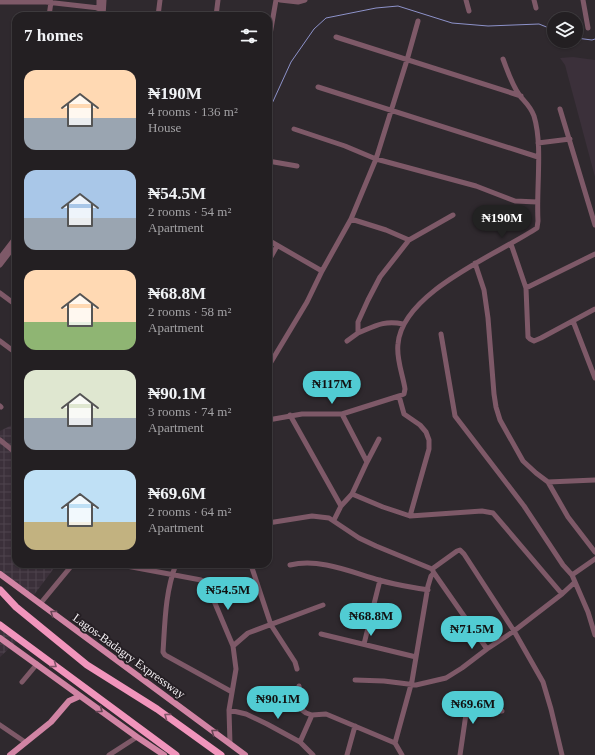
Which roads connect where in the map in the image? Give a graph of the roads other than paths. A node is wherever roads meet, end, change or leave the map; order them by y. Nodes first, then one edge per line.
1 (99, 0) edge
2 (104, 0) edge
3 (160, 0) edge
4 (218, 0) edge
5 (276, 0) edge
6 (280, 0) edge
7 (305, 0) edge
8 (466, 0) edge
9 (534, 0) edge
10 (583, 0) edge
11 (47, 1) edge
12 (0, 2) edge
13 (99, 8) junction
14 (536, 8) dead end
15 (469, 11) dead end
16 (48, 12) edge
17 (99, 12) edge
18 (103, 12) edge
19 (158, 12) edge
20 (216, 12) edge
21 (272, 16) edge
22 (418, 21) dead end
23 (588, 28) dead end
24 (336, 37) dead end
25 (503, 59) dead end
26 (407, 60) junction
27 (318, 87) dead end
28 (521, 96) junction
29 (560, 109) dead end
30 (391, 110) junction
31 (294, 130) dead end
32 (570, 139) junction
33 (538, 143) junction
34 (538, 157) junction
35 (376, 159) junction
36 (272, 162) edge
37 (297, 166) dead end
38 (537, 202) junction
39 (453, 215) dead end
40 (350, 219) junction
41 (595, 225) edge
42 (409, 240) junction
43 (12, 242) edge
44 (272, 243) edge
45 (512, 244) junction
46 (277, 246) junction
47 (12, 249) edge
48 (595, 254) edge
49 (272, 255) edge
50 (0, 258) edge
51 (475, 263) junction
52 (0, 265) edge
53 (322, 271) junction
54 (526, 288) junction
55 (0, 293) edge
56 (12, 302) edge
57 (595, 310) edge
58 (572, 321) junction
59 (403, 324) junction
60 (358, 333) junction
61 (441, 334) dead end
62 (0, 341) edge
63 (347, 341) dead end
64 (12, 350) edge
65 (272, 360) edge
66 (595, 378) edge
67 (399, 396) junction
68 (342, 414) junction
69 (290, 415) junction
70 (272, 419) edge
71 (379, 439) dead end
72 (0, 440) edge
73 (12, 450) edge
74 (367, 462) junction
75 (595, 480) edge
76 (548, 482) junction
77 (352, 494) junction
78 (342, 506) junction
79 (410, 516) junction
80 (334, 520) junction
81 (272, 522) edge
82 (595, 552) edge
83 (595, 558) edge
84 (290, 565) dead end
85 (70, 568) edge
86 (138, 568) edge
87 (174, 568) edge
88 (252, 568) edge
89 (433, 571) junction
90 (0, 574) edge
91 (172, 574) junction
92 (572, 575) junction
93 (380, 580) junction
94 (575, 582) junction
95 (0, 590) edge
96 (428, 590) junction
97 (562, 594) junction
98 (40, 604) junction
99 (323, 605) dead end
100 (0, 625) edge
101 (271, 625) junction
102 (514, 631) junction
103 (321, 634) dead end
104 (595, 635) edge
105 (0, 638) edge
106 (364, 644) junction
107 (233, 646) junction
108 (487, 649) junction
109 (416, 657) junction
110 (37, 664) junction
111 (297, 669) dead end
112 (355, 680) dead end
113 (22, 682) dead end
114 (410, 685) junction
115 (299, 686) dead end
116 (70, 689) junction
117 (232, 692) junction
118 (80, 696) junction
119 (69, 701) junction
120 (229, 710) junction
121 (502, 711) dead end
122 (312, 715) junction
123 (0, 724) edge
124 (355, 726) junction
125 (137, 737) junction
126 (25, 742) junction
127 (300, 742) junction
128 (394, 743) junction
129 (230, 744) junction
130 (162, 754) edge
131 (10, 755) edge
132 (109, 755) edge
133 (176, 755) edge
134 (221, 755) edge
135 (245, 755) edge
136 (313, 755) edge
137 (347, 755) edge
138 (402, 755) edge
139 (460, 755) edge
140 (562, 755) edge

1 - 13 street
2 - 18 street
3 - 19 street
4 - 20 street
5 - 21 street
6 - 7 street
8 - 15 street
9 - 14 street
10 - 23 street
11 - 12 street
11 - 13 street
11 - 16 street
13 - 17 street
22 - 26 street
24 - 26 street
25 - 28 street
26 - 28 street
26 - 30 street
27 - 30 street
28 - 33 street
29 - 32 street
30 - 34 street
30 - 35 street
31 - 35 street
32 - 33 street
32 - 41 street
33 - 34 street
34 - 38 street
35 - 38 street
35 - 40 street
36 - 37 street
38 - 45 street
39 - 42 street
40 - 42 street
40 - 53 street
42 - 60 street
43 - 50 street
44 - 46 street
45 - 51 street
45 - 54 street
46 - 49 street
46 - 53 street
47 - 52 street
48 - 54 street
51 - 59 street
51 - 76 street
53 - 65 street
54 - 58 street
55 - 56 street
57 - 58 street
58 - 66 street
59 - 60 street
59 - 67 street
60 - 63 street
61 - 92 street
62 - 64 street
67 - 68 street
67 - 79 street
68 - 69 street
68 - 74 street
69 - 70 street
69 - 78 street
71 - 74 street
72 - 73 street
74 - 77 street
75 - 76 street
76 - 82 street
77 - 78 street
77 - 79 street
78 - 80 street
79 - 97 street
80 - 81 street
80 - 89 street
83 - 92 street
84 - 93 street
85 - 98 street
86 - 91 street
87 - 91 street
88 - 101 street
89 - 96 street
89 - 102 street
89 - 108 street
90 - 98 main road, Lagos-Badagry Expressway
91 - 107 street
91 - 117 street
92 - 94 street
93 - 96 street
93 - 106 street
94 - 97 street
94 - 104 street
134 -> 95 highway
96 - 109 street
97 - 102 street
129 -> 98 main road, Lagos-Badagry Expressway
99 - 101 street
100 -> 133 highway
101 - 107 street
101 - 111 street
102 - 108 street
102 - 140 street
103 - 106 street
105 - 110 main road
106 - 109 street
107 - 117 street
108 - 114 street
109 - 114 street
110 - 113 street
110 - 116 main road
112 - 114 street
114 - 128 street
115 - 122 street
116 - 118 main road
116 - 119 main road
117 - 120 street
118 - 119 main road
118 -> 125 main road
119 - 126 main road
120 - 127 street
120 - 129 street
121 - 139 street
122 - 124 street
122 - 127 street
123 - 126 street
124 - 128 street
124 - 137 street
125 - 130 main road
125 - 132 street
126 - 131 main road
127 - 136 street
128 - 138 street
129 - 135 main road, Lagos-Badagry Expressway

